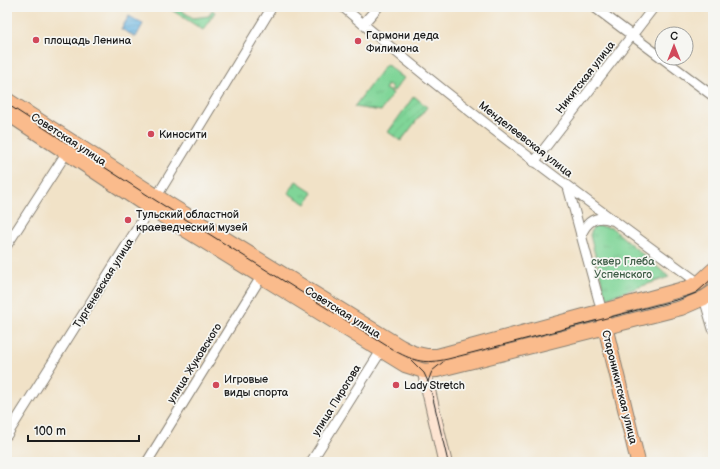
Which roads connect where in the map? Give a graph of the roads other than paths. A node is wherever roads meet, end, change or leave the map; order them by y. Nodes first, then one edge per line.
1 (272, 7) edge
2 (344, 7) edge
3 (378, 7) edge
4 (594, 7) edge
5 (654, 7) edge
6 (363, 24) junction
7 (633, 36) junction
8 (713, 96) edge
9 (7, 100) edge
10 (7, 113) edge
11 (66, 152) junction
12 (534, 162) junction
13 (568, 187) junction
14 (154, 202) junction
15 (613, 220) junction
16 (581, 235) junction
17 (7, 245) edge
18 (713, 270) edge
19 (261, 277) junction
20 (699, 284) junction
21 (708, 295) edge
22 (602, 312) junction
23 (605, 328) junction
24 (713, 329) edge
25 (381, 351) junction
26 (424, 355) junction
27 (424, 370) junction
28 (7, 435) edge
29 (147, 462) edge
30 (311, 462) edge
31 (445, 462) edge
32 (638, 462) edge

1 - 14 street, Тургеневская улица
2 - 6 street, Менделеевская улица
3 - 6 street
4 - 7 street
5 - 7 street, Никитская улица
6 - 12 street, Менделеевская улица
7 - 8 street
7 - 12 street, Никитская улица
9 - 14 main road, Советская улица
10 - 11 main road, Советская улица
11 - 14 main road, Советская улица
11 - 17 street
12 - 13 street, Менделеевская улица
13 - 15 street, Менделеевская улица
13 - 16 street
14 - 19 main road, Советская улица
14 - 26 main road, Советская улица
14 - 28 street, Тургеневская улица
15 - 16 street
15 - 20 street, Менделеевская улица
16 - 22 street
18 - 20 main road, Советская улица
19 - 25 main road, Советская улица
19 - 29 street, улица Жуковского
20 - 22 main road, Советская улица
21 - 23 main road, Советская улица
21 - 24 street
22 - 23 main road, Староникитская улица
22 - 26 main road, Советская улица
23 - 27 main road, Советская улица
23 - 32 main road, Староникитская улица
25 - 27 main road, Советская улица
25 - 30 street, улица Пирогова
26 - 27 main road
27 - 31 main road

